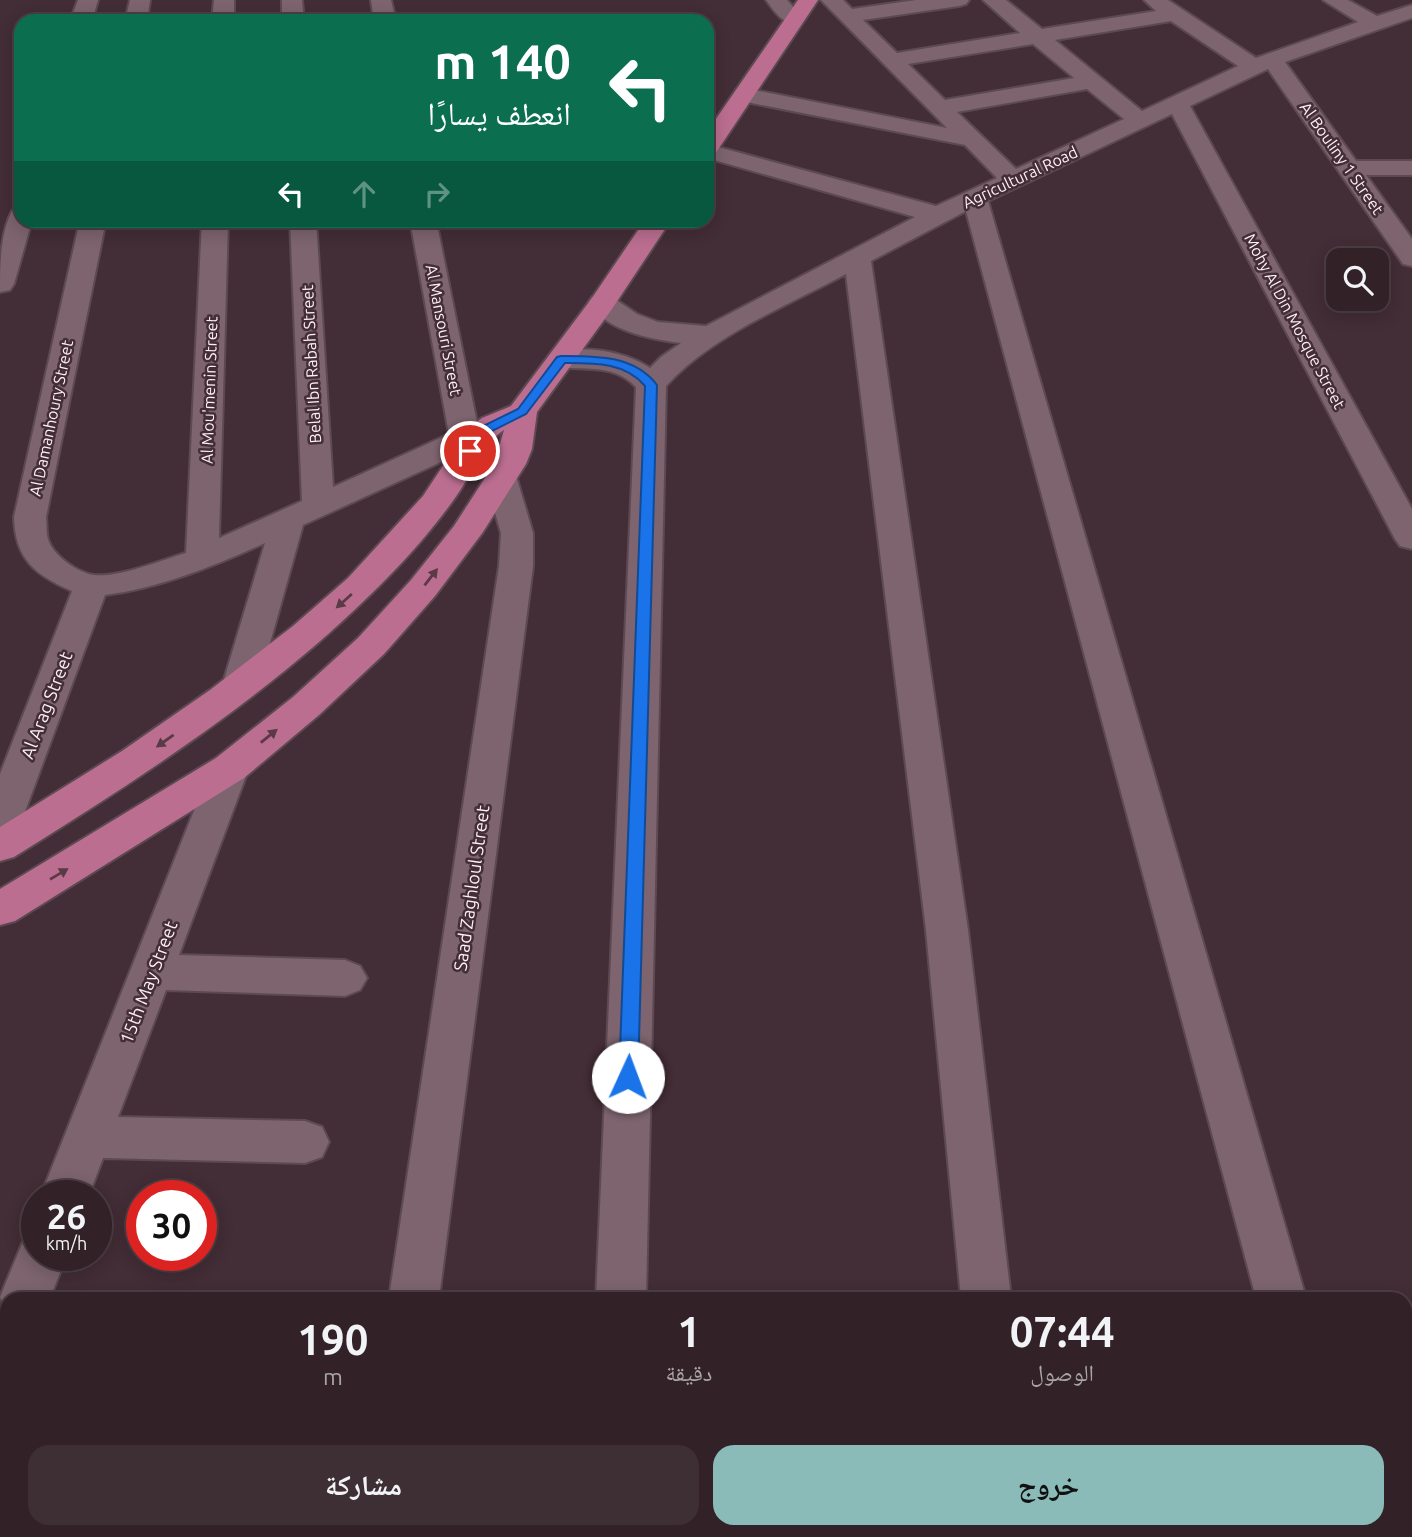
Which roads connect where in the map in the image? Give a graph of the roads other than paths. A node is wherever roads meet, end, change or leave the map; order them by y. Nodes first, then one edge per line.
1 (776, 0) edge
2 (808, 0) edge
3 (959, 0) edge
4 (993, 0) edge
5 (1154, 0) edge
6 (1333, 0) edge
7 (839, 8) edge
8 (1412, 11) edge
9 (1174, 14) junction
10 (794, 19) junction
11 (1376, 24) junction
12 (1038, 36) junction
13 (893, 60) junction
14 (1263, 63) junction
15 (1092, 81) junction
16 (744, 95) junction
17 (1177, 102) junction
18 (940, 108) junction
19 (1139, 120) junction
20 (714, 140) edge
21 (973, 141) junction
22 (714, 152) edge
23 (1349, 168) junction
24 (1412, 168) edge
25 (1013, 180) junction
26 (975, 198) junction
27 (938, 215) junction
28 (17, 228) edge
29 (91, 228) edge
30 (215, 228) edge
31 (303, 228) edge
32 (425, 228) edge
33 (654, 228) edge
34 (1408, 245) edge
35 (857, 256) junction
36 (0, 284) edge
37 (602, 303) junction
38 (710, 335) junction
39 (561, 359) junction
40 (651, 385) junction
41 (522, 412) junction
42 (473, 435) junction
43 (501, 479) junction
44 (303, 514) junction
45 (1412, 539) edge
46 (202, 559) junction
47 (91, 586) junction
48 (240, 686) junction
49 (230, 768) junction
50 (0, 825) edge
51 (0, 846) edge
52 (0, 909) edge
53 (152, 972) junction
54 (345, 978) dead end
55 (88, 1137) junction
56 (305, 1142) dead end
57 (71, 1180) edge
58 (36, 1271) edge
59 (27, 1292) edge
60 (415, 1292) edge
61 (621, 1292) edge
62 (985, 1292) edge
63 (1279, 1292) edge

1 - 10 street
2 - 10 main road
3 - 7 street
4 - 12 street
5 - 9 street
6 - 11 street
7 - 13 street
8 - 11 street, Agricultural Road
9 - 12 street
9 - 14 street
10 - 16 main road
11 - 14 street, Agricultural Road
12 - 13 street
12 - 15 street
13 - 18 street
14 - 17 street, Agricultural Road
14 - 23 street, Al Bouliny 1 Street
15 - 18 street
15 - 19 street
16 - 20 main road
16 - 21 street
17 - 19 street, Agricultural Road
17 - 45 street, Mohy Al Din Mosque Street
18 - 21 street
19 - 25 street, Agricultural Road
21 - 25 street
22 - 27 street
23 - 24 street
23 - 34 street, Al Bouliny 1 Street
25 - 26 street, Agricultural Road
26 - 27 street, Agricultural Road
26 - 63 street
27 - 35 street, Agricultural Road
28 - 36 street
29 - 47 street, Al Damanhoury Street
30 - 46 street, Al Mou'menin Street
31 - 44 street, Belal Ibn Rabah Street
32 - 42 street, Al Mansouri Street
33 - 37 main road
35 - 38 street, Agricultural Road
35 - 62 street
37 - 38 street
37 - 39 main road
38 - 40 street, Agricultural Road
39 - 40 street
39 - 41 main road
40 - 61 street
41 - 42 main road
41 - 43 main road
42 - 44 street
42 -> 48 main road
49 -> 43 main road
43 - 60 street, Saad Zaghloul Street
44 - 46 street
44 - 48 street, Belal Ibn Rabah Street
46 - 47 street
47 - 50 street, Al Arag Street
48 -> 51 main road
52 -> 49 main road
49 - 53 street, 15th May Street
53 - 54 street
53 - 55 street, 15th May Street
55 - 56 street
55 - 57 street, 15th May Street
58 - 59 street

